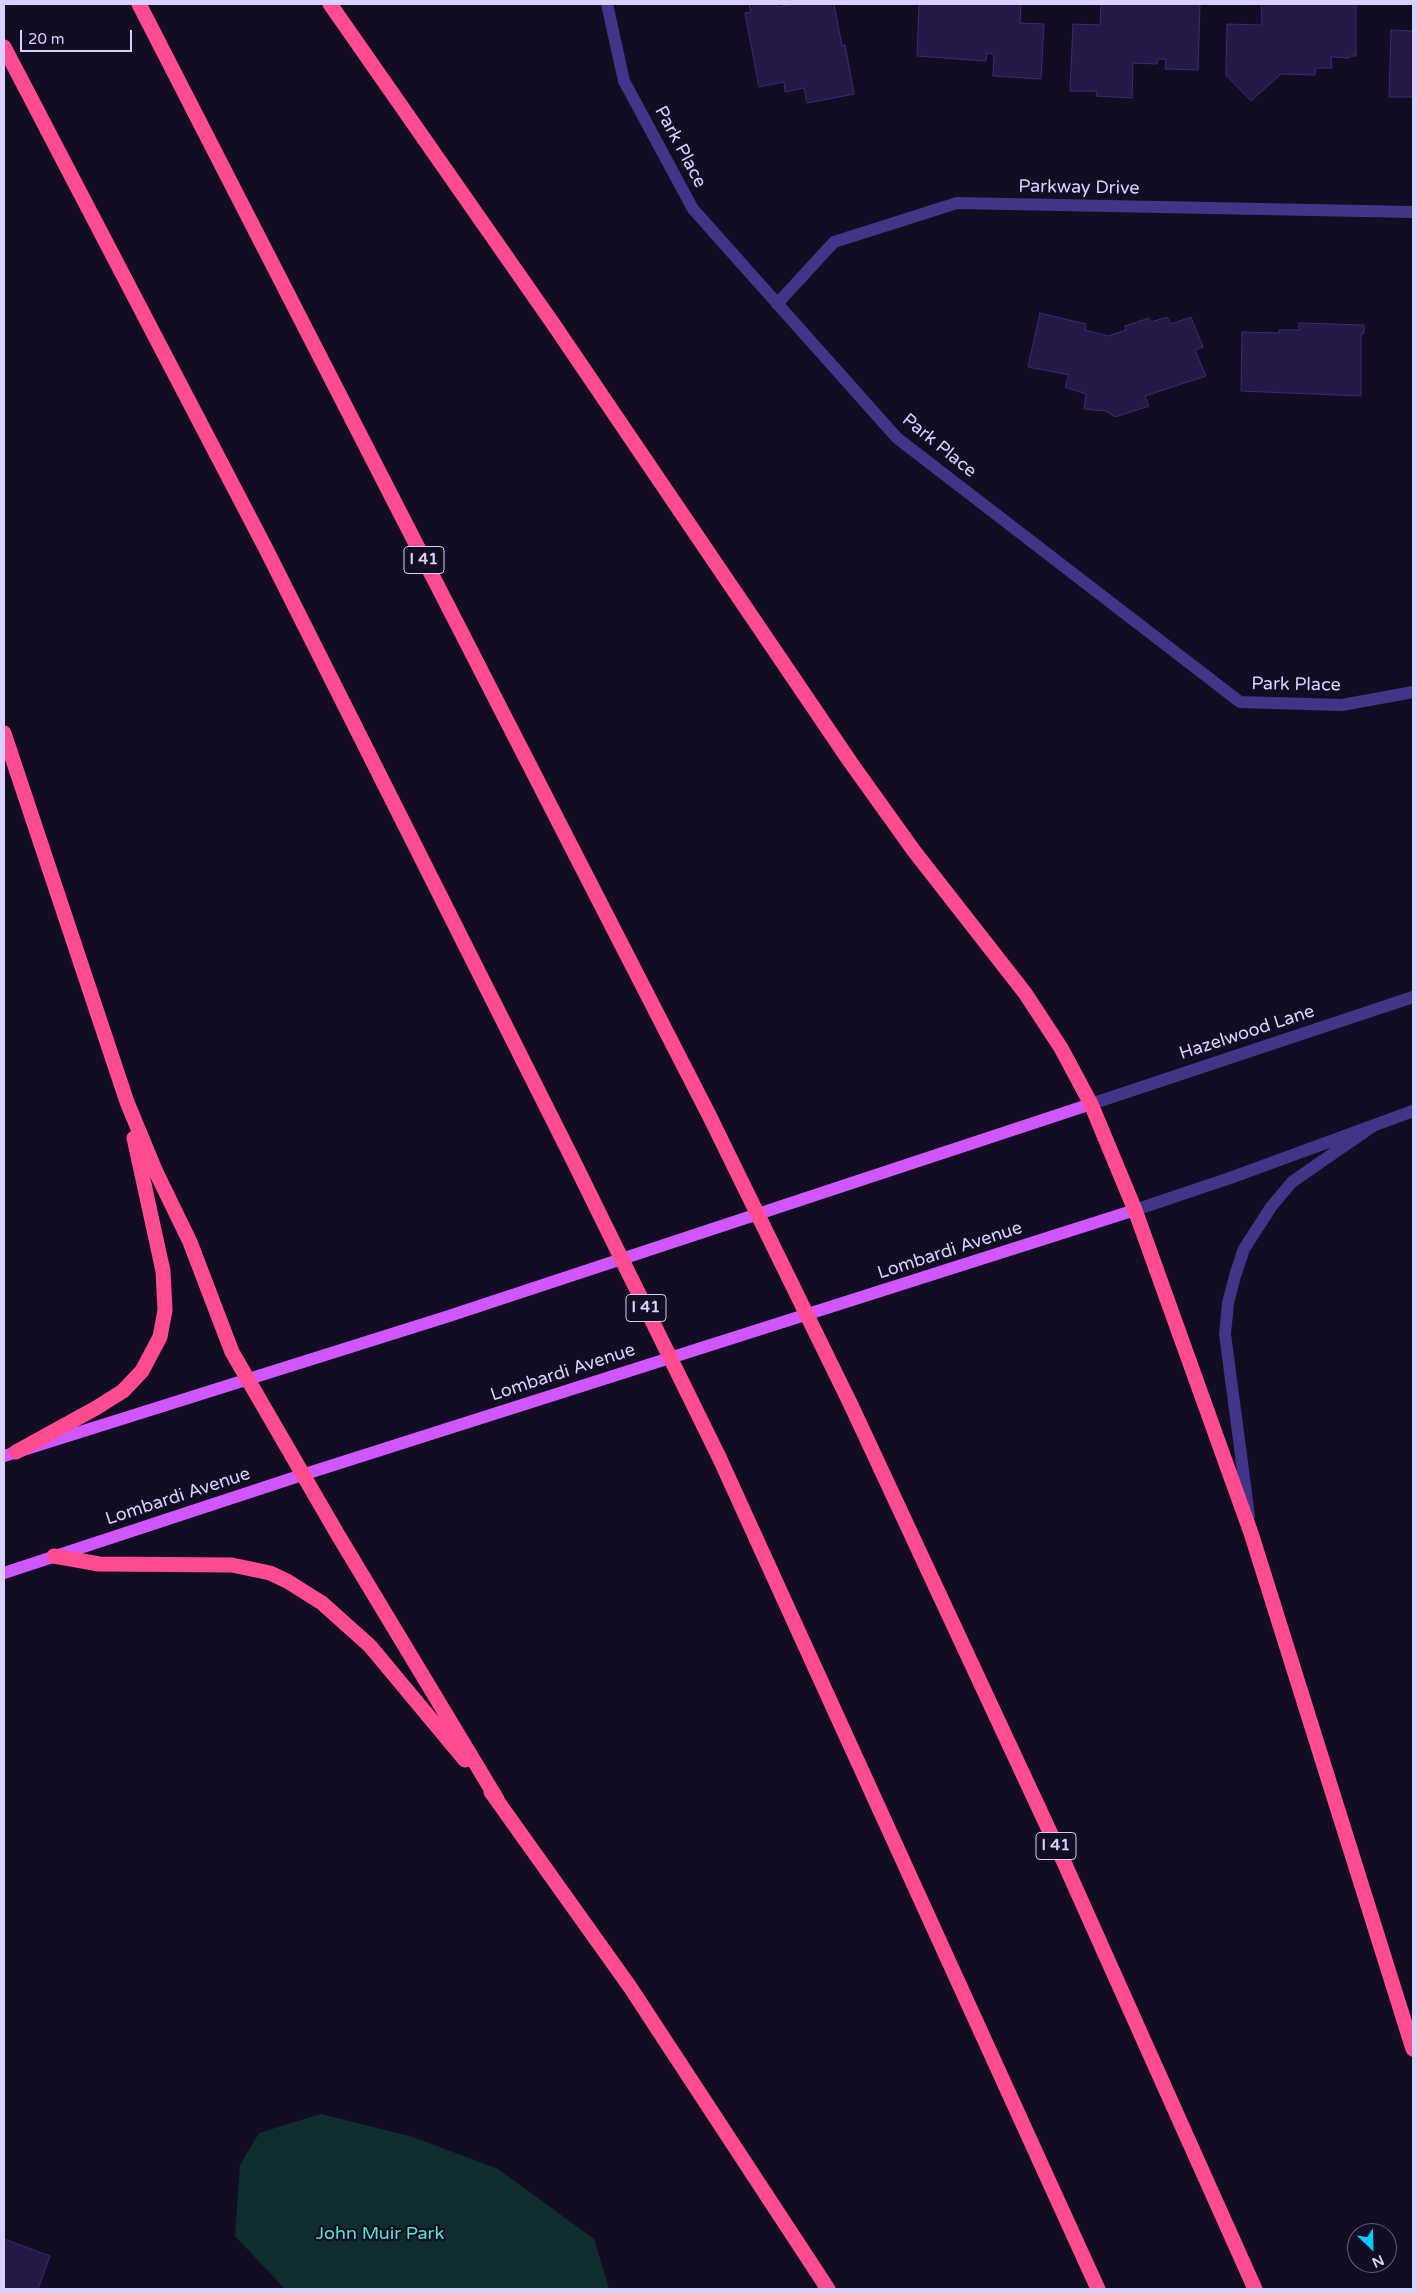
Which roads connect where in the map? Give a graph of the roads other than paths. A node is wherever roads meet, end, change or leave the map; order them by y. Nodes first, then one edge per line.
1 (139, 4) edge
2 (330, 4) edge
3 (607, 4) edge
4 (4, 47) edge
5 (1413, 212) edge
6 (777, 304) junction
7 (1413, 692) edge
8 (4, 733) edge
9 (1413, 996) edge
10 (127, 1102) junction
11 (1091, 1104) junction
12 (1413, 1111) edge
13 (1373, 1126) junction
14 (1135, 1210) junction
15 (247, 1379) junction
16 (10, 1454) edge
17 (302, 1474) junction
18 (1251, 1533) junction
19 (54, 1556) junction
20 (4, 1573) edge
21 (496, 1799) junction
22 (1413, 2049) edge
23 (828, 2289) edge
24 (1098, 2289) edge
25 (1255, 2289) edge

1 - 25 highway, I 41, bridge
2 - 11 highway
3 - 6 street, Park Place
4 - 24 highway, I 41, bridge
5 - 6 street, Parkway Drive
6 - 7 street, Park Place
8 - 10 highway
9 - 11 street, Hazelwood Lane
10 - 15 highway
10 - 16 highway
11 - 14 highway
11 - 15 main road
12 - 13 street
13 - 14 street
13 - 18 street
14 - 17 main road, Lombardi Avenue
14 - 18 highway
15 - 16 main road
15 - 17 highway
17 - 19 main road, Lombardi Avenue
17 - 21 highway
18 - 22 highway
19 - 20 main road, Lombardi Avenue
19 - 21 highway
21 - 23 highway

